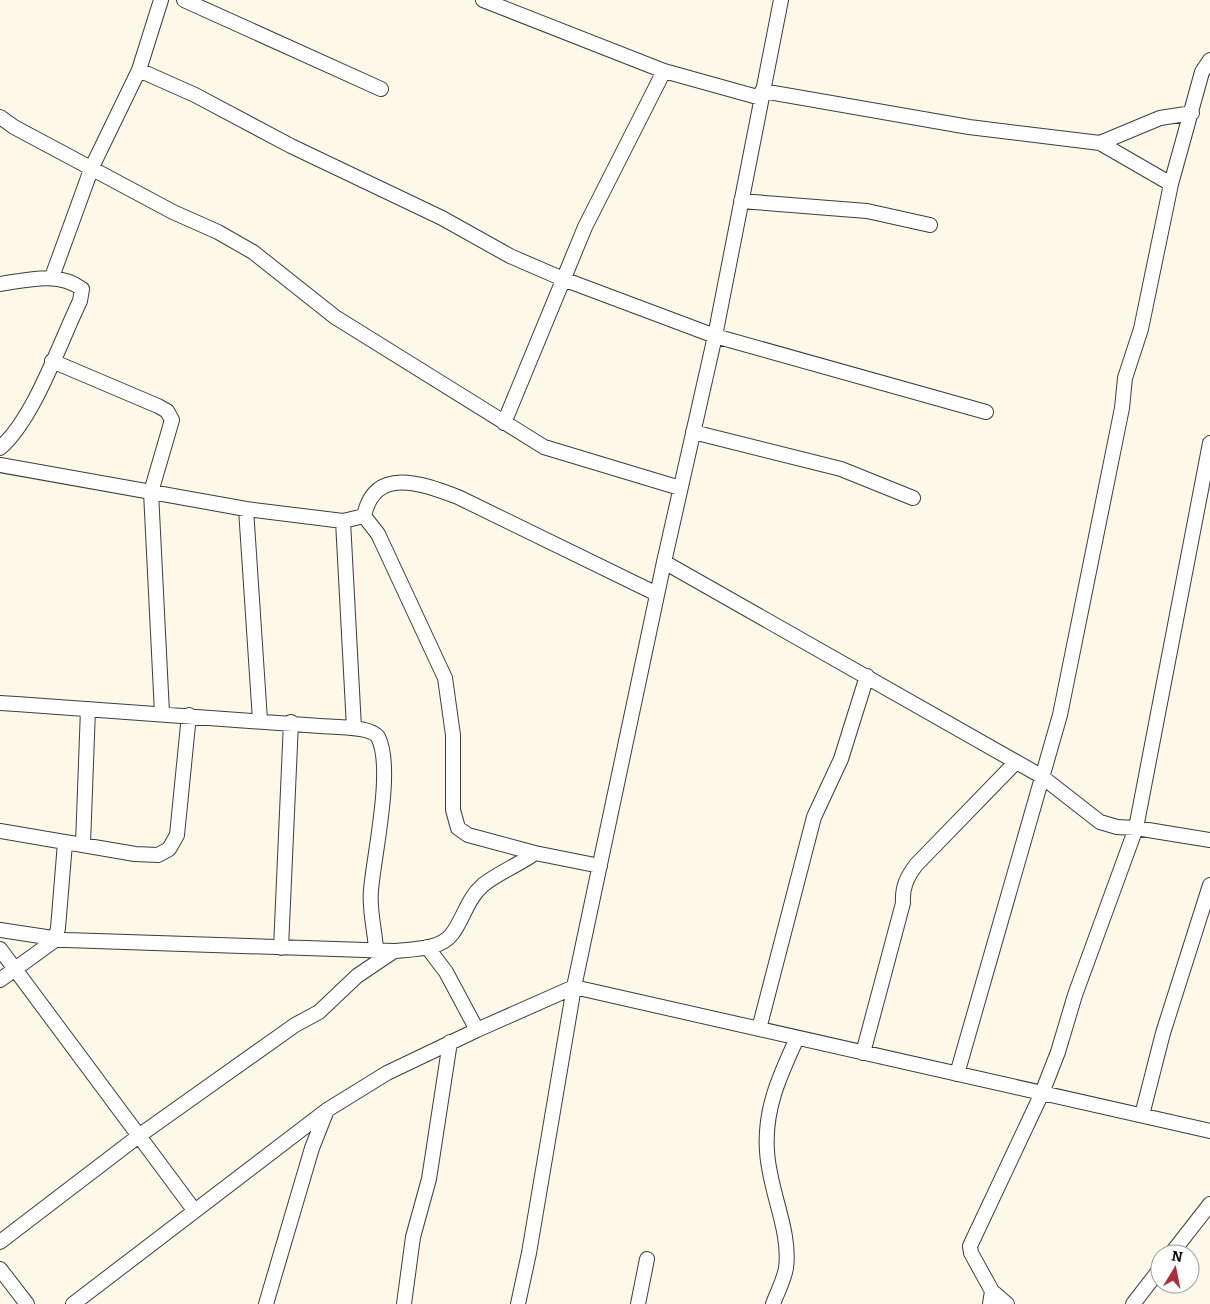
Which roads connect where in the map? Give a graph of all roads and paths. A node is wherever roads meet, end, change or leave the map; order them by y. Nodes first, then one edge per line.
1 (161, 0) edge
2 (184, 0) edge
3 (483, 0) edge
4 (780, 0) edge
5 (1210, 60) edge
6 (139, 70) junction
7 (664, 71) junction
8 (381, 89) dead end
9 (762, 95) junction
10 (1192, 113) junction
11 (0, 117) edge
12 (1100, 143) junction
13 (92, 167) junction
14 (1171, 184) junction
15 (741, 201) junction
16 (930, 225) dead end
17 (52, 278) junction
18 (563, 279) junction
19 (0, 284) edge
20 (714, 336) junction
21 (52, 361) junction
22 (986, 412) dead end
23 (504, 423) junction
24 (693, 432) junction
25 (1210, 442) edge
26 (0, 448) edge
27 (0, 465) edge
28 (680, 488) junction
29 (151, 492) junction
30 (913, 498) dead end
31 (246, 509) junction
32 (364, 516) junction
33 (343, 521) junction
34 (664, 562) junction
35 (657, 594) junction
36 (867, 676) junction
37 (0, 703) edge
38 (88, 709) junction
39 (162, 713) junction
40 (190, 715) junction
41 (260, 720) junction
42 (291, 722) junction
43 (354, 728) junction
44 (1016, 762) junction
45 (1041, 776) junction
46 (1136, 828) junction
47 (0, 831) edge
48 (1210, 840) edge
49 (66, 842) junction
50 (83, 844) junction
51 (535, 852) junction
52 (600, 866) junction
53 (1210, 886) edge
54 (0, 930) edge
55 (55, 940) junction
56 (427, 947) junction
57 (281, 948) junction
58 (0, 949) edge
59 (376, 950) junction
60 (394, 951) junction
61 (15, 969) junction
62 (0, 980) edge
63 (574, 987) junction
64 (760, 1029) junction
65 (477, 1030) junction
66 (797, 1038) junction
67 (450, 1042) junction
68 (863, 1052) junction
69 (957, 1074) junction
70 (1042, 1093) junction
71 (327, 1110) junction
72 (1142, 1116) junction
73 (1210, 1131) edge
74 (140, 1135) junction
75 (1210, 1204) edge
76 (194, 1210) junction
77 (0, 1242) edge
78 (1179, 1244) edge
79 (647, 1259) dead end
80 (0, 1269) edge
81 (1150, 1282) edge
82 (991, 1297) edge
83 (27, 1304) edge
84 (73, 1304) edge
85 (266, 1304) edge
86 (404, 1304) edge
87 (518, 1304) edge
88 (638, 1304) edge
89 (773, 1304) edge
90 (1007, 1304) edge
91 (1133, 1304) edge

1 - 6 street
2 - 8 street
3 - 7 street
4 - 9 street
5 - 10 street
6 - 13 street
6 - 18 street
7 - 9 street
7 - 18 street
9 - 12 street
9 - 15 street
10 - 12 street
10 - 14 street
11 - 13 street
12 - 14 street
13 - 17 street
13 - 23 street
14 - 45 street
15 - 16 street
15 - 20 street
17 - 19 street
17 - 21 street
18 - 20 street
18 - 23 street
20 - 22 street
20 - 24 street
21 - 26 street
21 - 29 street
23 - 28 street
24 - 28 street
24 - 30 street
25 - 46 street
27 - 29 street
28 - 34 street
29 - 31 street
29 - 39 street
31 - 33 street
31 - 41 street
32 - 33 street
32 - 35 street
32 - 51 street
33 - 43 street
34 - 35 street
34 - 36 street
35 - 52 street
36 - 44 street
36 - 64 street
37 - 38 street
38 - 39 street
38 - 50 street
39 - 40 street
40 - 41 street
40 - 50 street
41 - 42 street
42 - 43 street
42 - 57 street
43 - 59 street
44 - 45 street
44 - 68 street
45 - 46 street
45 - 69 street
46 - 48 street
46 - 70 street
47 - 49 street
49 - 50 street
49 - 55 street
51 - 52 street
51 - 56 street
52 - 63 street
53 - 72 street
54 - 55 street
55 - 57 street
55 - 61 street
56 - 60 street
56 - 65 street
57 - 59 street
58 - 61 street
59 - 60 street
60 - 74 street
61 - 62 street
61 - 74 street
63 - 64 street
63 - 65 street
63 - 87 street
64 - 66 street
65 - 67 street
66 - 68 street
66 - 89 street
67 - 71 street
67 - 86 street
68 - 69 street
69 - 70 street
70 - 72 street
70 - 82 street
71 - 76 street
71 - 85 street
72 - 73 street
74 - 76 street
74 - 77 street
75 - 78 street
76 - 84 street
79 - 88 street
80 - 83 street
81 - 91 street
82 - 90 street

